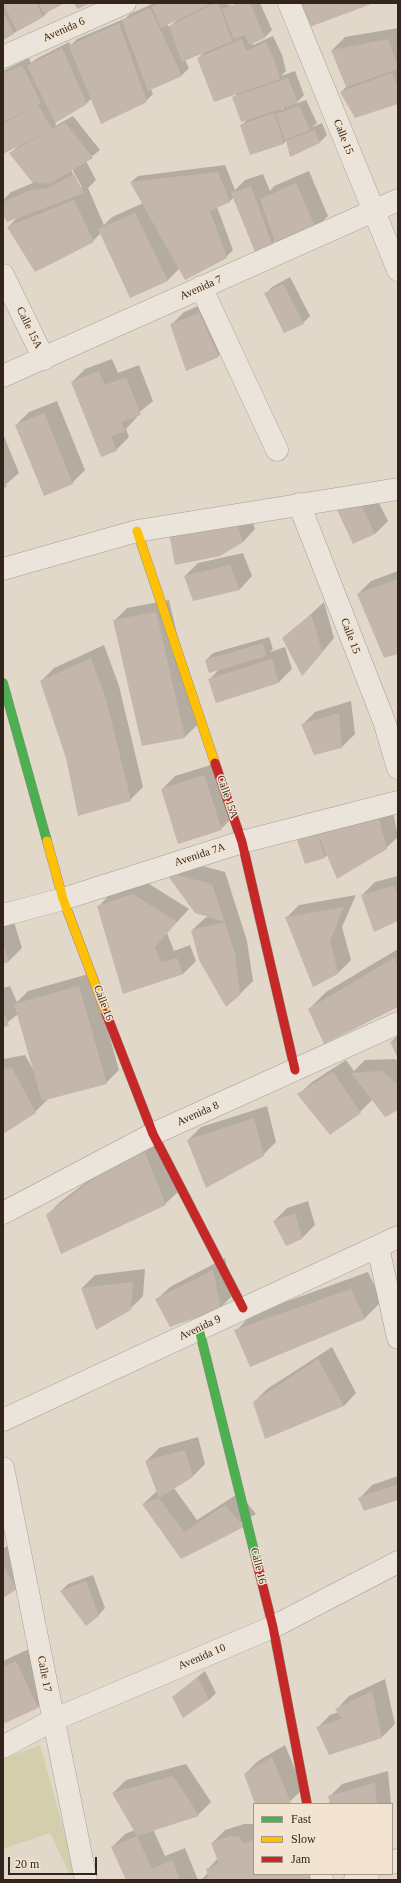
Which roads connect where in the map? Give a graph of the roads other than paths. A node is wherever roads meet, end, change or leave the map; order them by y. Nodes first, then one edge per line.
1 (125, 3) edge
2 (289, 3) edge
3 (3, 57) edge
4 (398, 200) edge
5 (373, 212) junction
6 (398, 270) edge
7 (3, 275) edge
8 (201, 287) junction
9 (44, 359) junction
10 (3, 376) edge
11 (277, 450) dead end
12 (398, 490) edge
13 (299, 504) junction
14 (137, 531) junction
15 (3, 569) edge
16 (3, 682) edge
17 (391, 719) edge
18 (398, 768) edge
19 (398, 802) edge
20 (242, 842) junction
21 (63, 899) junction
22 (3, 915) edge
23 (398, 1023) edge
24 (295, 1070) junction
25 (153, 1134) junction
26 (3, 1213) edge
27 (398, 1237) edge
28 (378, 1247) junction
29 (243, 1308) junction
30 (199, 1329) junction
31 (398, 1338) edge
32 (3, 1420) edge
33 (3, 1468) edge
34 (398, 1562) edge
35 (272, 1627) junction
36 (53, 1720) junction
37 (3, 1747) edge
38 (307, 1803) edge
39 (366, 1875) edge
40 (86, 1880) edge
41 (355, 1880) edge

1 - 3 street, Avenida 6
2 - 5 street, Calle 15
4 - 5 street, Avenida 7
5 - 6 street, Calle 15
5 - 8 street, Avenida 7
7 - 9 street, Calle 15A
8 - 9 street, Avenida 7
8 - 11 street
9 - 10 street, Avenida 7
12 - 13 street
13 - 14 street
13 - 17 street, Calle 15
14 - 15 street
14 - 20 street, Calle 15A
16 - 21 street, Calle 16
17 - 18 street, Calle 15
19 - 20 street, Avenida 7A
20 - 21 street, Avenida 7A
20 - 24 street, Calle 15A
21 - 22 street, Avenida 7A
21 - 25 street, Calle 16
23 - 24 street, Avenida 8
24 - 25 street, Avenida 8
25 - 26 street, Avenida 8
25 - 29 street, Calle 16
27 - 28 street, Avenida 9
28 - 29 street, Avenida 9
28 - 31 street
29 - 30 street, Avenida 9
30 - 32 street, Avenida 9
30 - 35 street, Calle 16
33 - 36 street, Calle 17
34 - 35 street, Avenida 10
35 - 36 street, Avenida 10
35 - 38 street, Calle 16
36 - 37 street, Avenida 10
36 - 40 street, Calle 17
39 - 41 street

